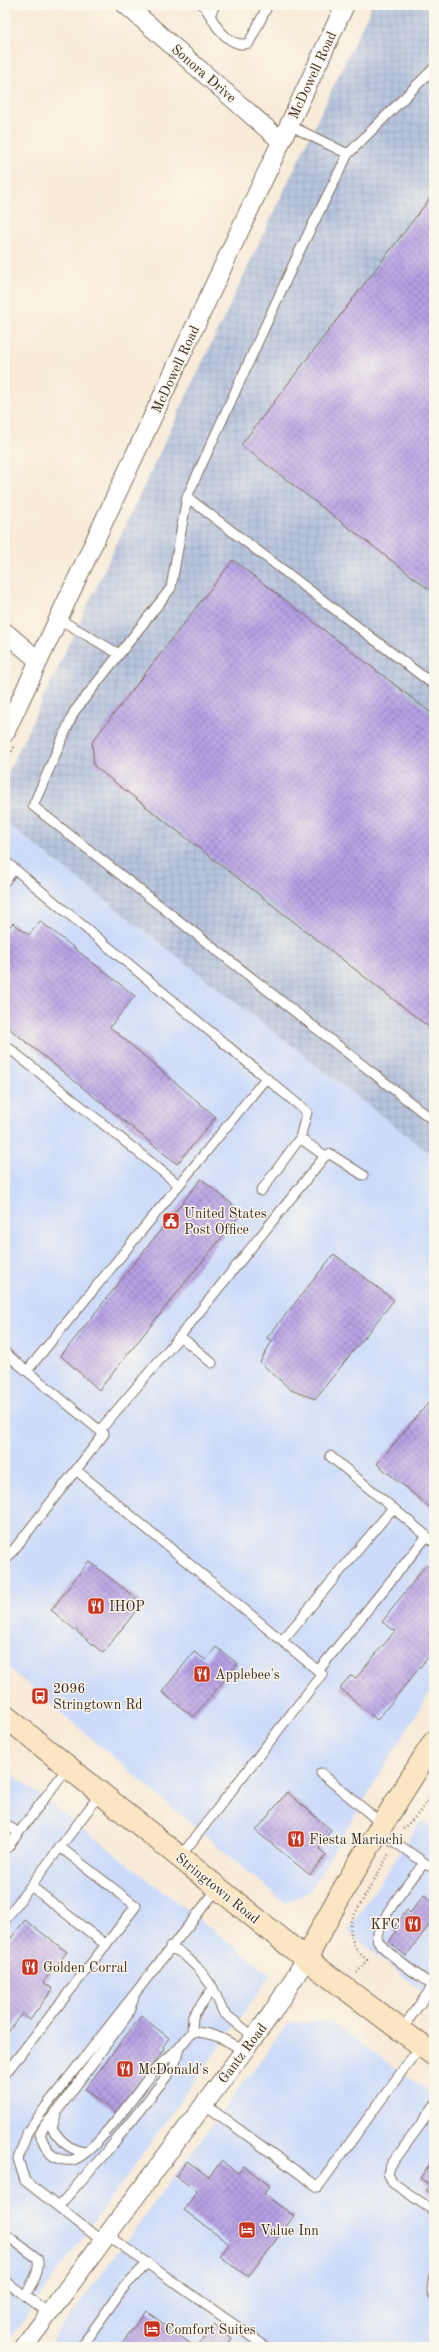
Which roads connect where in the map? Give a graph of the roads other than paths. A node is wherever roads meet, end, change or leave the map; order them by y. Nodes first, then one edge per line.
1 (126, 5) edge
2 (203, 5) edge
3 (215, 5) edge
4 (268, 5) edge
5 (345, 5) edge
6 (210, 15) junction
7 (434, 68) edge
8 (289, 125) junction
9 (281, 141) junction
10 (348, 154) junction
11 (186, 497) junction
12 (59, 618) junction
13 (5, 632) edge
14 (119, 654) junction
15 (39, 660) junction
16 (434, 685) edge
17 (5, 733) edge
18 (5, 861) edge
19 (14, 869) junction
20 (5, 881) edge
21 (5, 1046) edge
22 (266, 1078) junction
23 (434, 1121) edge
24 (300, 1138) junction
25 (325, 1156) junction
26 (363, 1175) dead end
27 (179, 1186) junction
28 (261, 1191) dead end
29 (180, 1336) junction
30 (5, 1353) edge
31 (212, 1363) dead end
32 (27, 1372) junction
33 (100, 1430) junction
34 (330, 1456) dead end
35 (76, 1470) junction
36 (393, 1508) junction
37 (431, 1539) edge
38 (5, 1561) edge
39 (282, 1641) junction
40 (318, 1671) junction
41 (5, 1716) edge
42 (434, 1742) edge
43 (68, 1767) junction
44 (321, 1773) dead end
45 (101, 1794) junction
46 (5, 1823) edge
47 (380, 1827) junction
48 (18, 1833) junction
49 (60, 1847) junction
50 (5, 1851) edge
51 (180, 1857) junction
52 (424, 1862) junction
53 (434, 1867) edge
54 (31, 1886) junction
55 (218, 1888) junction
56 (5, 1920) edge
57 (106, 1945) junction
58 (170, 1947) junction
59 (306, 1959) junction
60 (434, 1984) edge
61 (212, 1988) junction
62 (137, 1990) junction
63 (401, 2030) junction
64 (192, 2032) junction
65 (248, 2044) junction
66 (179, 2048) junction
67 (428, 2050) edge
68 (5, 2074) edge
69 (204, 2104) junction
70 (434, 2106) edge
71 (58, 2110) junction
72 (86, 2152) junction
73 (59, 2206) junction
74 (434, 2209) edge
75 (5, 2234) edge
76 (105, 2238) junction
77 (148, 2263) junction
78 (434, 2274) edge
79 (5, 2281) edge
80 (24, 2295) junction
81 (434, 2296) edge
82 (49, 2313) junction
83 (24, 2347) edge
84 (82, 2347) edge
85 (266, 2347) edge

1 - 9 street, Sonora Drive
2 - 6 lane
3 - 6 lane
4 - 6 lane
5 - 8 street, McDowell Road
7 - 10 lane
8 - 9 street, McDowell Road
8 - 10 lane
9 - 12 street, McDowell Road
10 - 11 lane
11 - 14 lane
11 - 16 lane
12 - 14 lane
12 - 15 street, McDowell Road
13 - 15 street
14 - 23 lane
15 - 17 street, McDowell Road
18 - 19 lane
19 - 20 lane
19 - 22 lane
21 - 27 lane
22 - 24 lane
22 - 27 lane
24 - 25 lane
24 - 28 lane
25 - 26 lane
25 - 29 lane
27 - 32 lane
29 - 31 lane
29 - 33 lane
30 - 32 lane
32 - 33 lane
33 - 35 lane
34 - 36 lane
35 - 38 lane
35 - 39 lane
36 - 37 lane
36 - 39 lane
37 - 40 lane
39 - 40 lane
40 - 51 lane
41 - 43 main road, Stringtown Road
42 - 47 main road, Gantz Road
43 - 45 main road, Stringtown Road
43 - 48 lane
44 - 47 lane
45 - 49 lane
45 - 51 main road, Stringtown Road
46 - 48 lane
47 - 52 lane
47 - 59 main road, Gantz Road
48 - 50 lane
49 - 54 lane
49 - 57 lane
51 - 55 main road, Stringtown Road
52 - 53 lane
52 - 60 lane
54 - 56 lane
54 - 57 lane
55 - 58 lane
55 - 59 main road, Stringtown Road
57 - 68 lane
58 - 61 lane
58 - 62 lane
59 - 63 main road, Stringtown Road
59 - 65 street, Gantz Road
60 - 63 lane
61 - 64 lane
61 - 65 lane
62 - 71 lane
62 - 73 lane
63 - 67 main road, Stringtown Road
64 - 65 lane
64 - 66 lane
65 - 69 street, Gantz Road
66 - 72 lane
66 - 73 lane
67 - 69 lane
69 - 76 street, Gantz Road
70 - 74 lane
71 - 72 lane
71 - 72 lane
73 - 76 lane
75 - 80 lane
76 - 77 lane
76 - 82 street, Gantz Road
77 - 84 lane
77 - 85 lane
78 - 81 lane
79 - 80 lane
80 - 82 lane
82 - 83 street, Gantz Road

